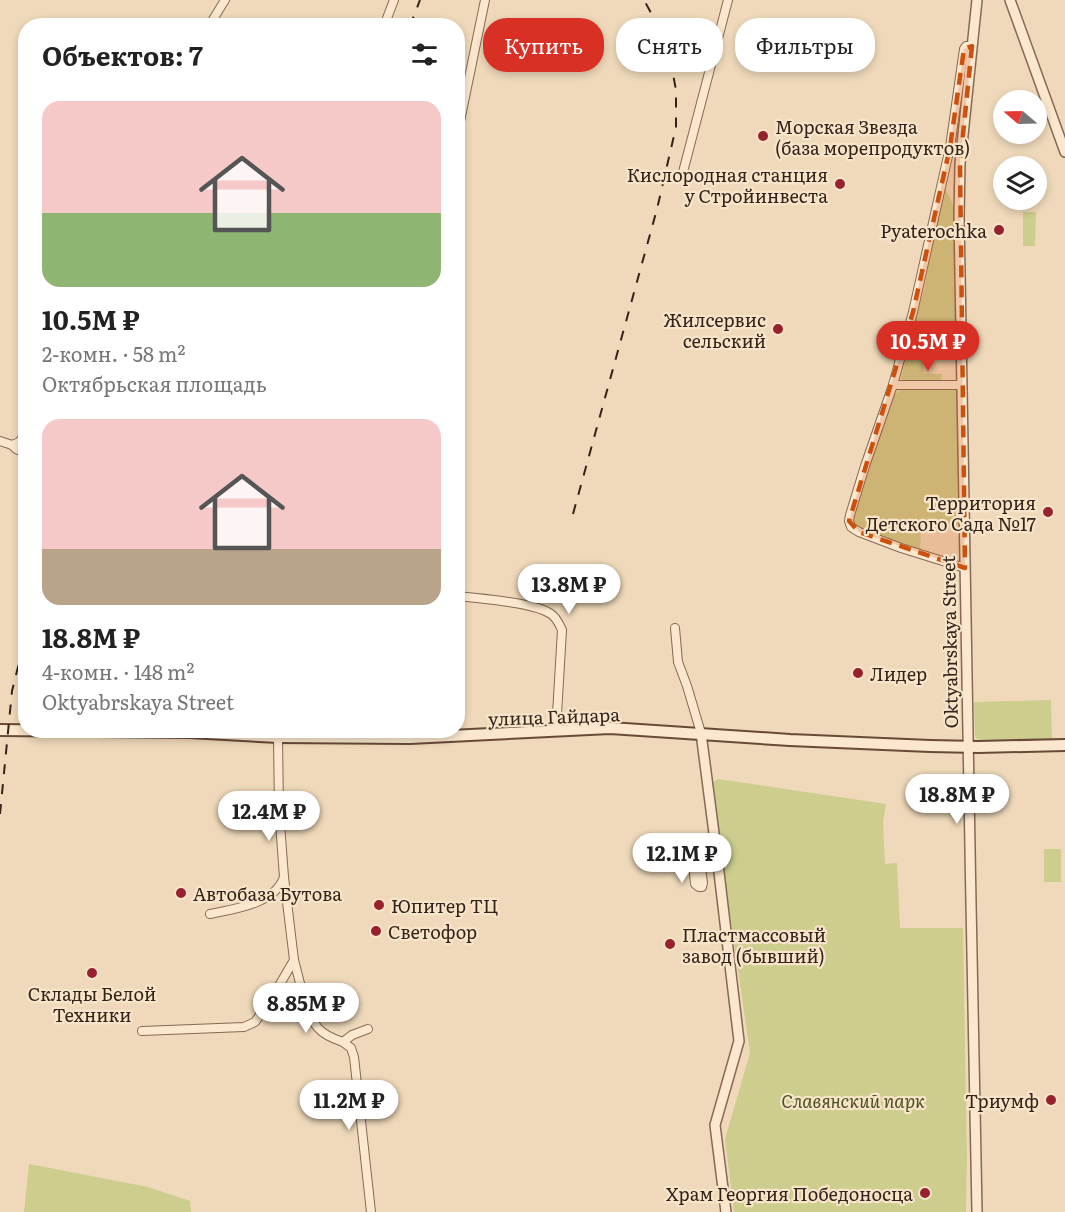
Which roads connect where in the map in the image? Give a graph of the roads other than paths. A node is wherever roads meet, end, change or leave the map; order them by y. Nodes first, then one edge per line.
1 (225, 0) edge
2 (394, 0) edge
3 (485, 0) edge
4 (728, 0) edge
5 (977, 0) edge
6 (1010, 0) edge
7 (214, 18) edge
8 (387, 18) edge
9 (972, 46) junction
10 (465, 94) edge
11 (1065, 152) edge
12 (683, 172) dead end
13 (893, 385) junction
14 (961, 385) junction
15 (0, 441) edge
16 (18, 442) edge
17 (12, 445) junction
18 (18, 450) edge
19 (965, 568) junction
20 (465, 597) edge
21 (675, 628) dead end
22 (556, 731) junction
23 (701, 734) junction
24 (465, 735) edge
25 (278, 738) edge
26 (1065, 745) edge
27 (968, 747) junction
28 (715, 842) junction
29 (698, 844) junction
30 (284, 877) junction
31 (210, 914) dead end
32 (294, 960) junction
33 (368, 1029) dead end
34 (142, 1031) dead end
35 (343, 1042) junction
36 (371, 1212) edge
37 (726, 1212) edge
38 (976, 1212) edge

1 - 7 street
2 - 8 street
3 - 10 street
4 - 12 street
5 - 9 street, Oktyabrskaya Street
6 - 11 street
9 - 13 street
9 - 14 street, Oktyabrskaya Street
13 - 14 street
13 - 19 street
14 - 19 street, Oktyabrskaya Street
15 - 17 street
16 - 17 street
17 - 18 street
19 - 27 street, Oktyabrskaya Street
20 - 22 street
21 - 23 street
22 - 23 main road, улица Гайдара
22 - 24 main road, улица Гайдара
23 - 27 main road, улица Гайдара
23 - 28 street
25 - 30 street
26 - 27 main road, улица Гайдара
27 - 38 street, Oktyabrskaya Street
28 - 29 street
28 - 37 street
29 - 29 street
30 - 31 street
30 - 32 street
32 - 34 street
32 - 35 street
33 - 35 street
35 - 36 street

